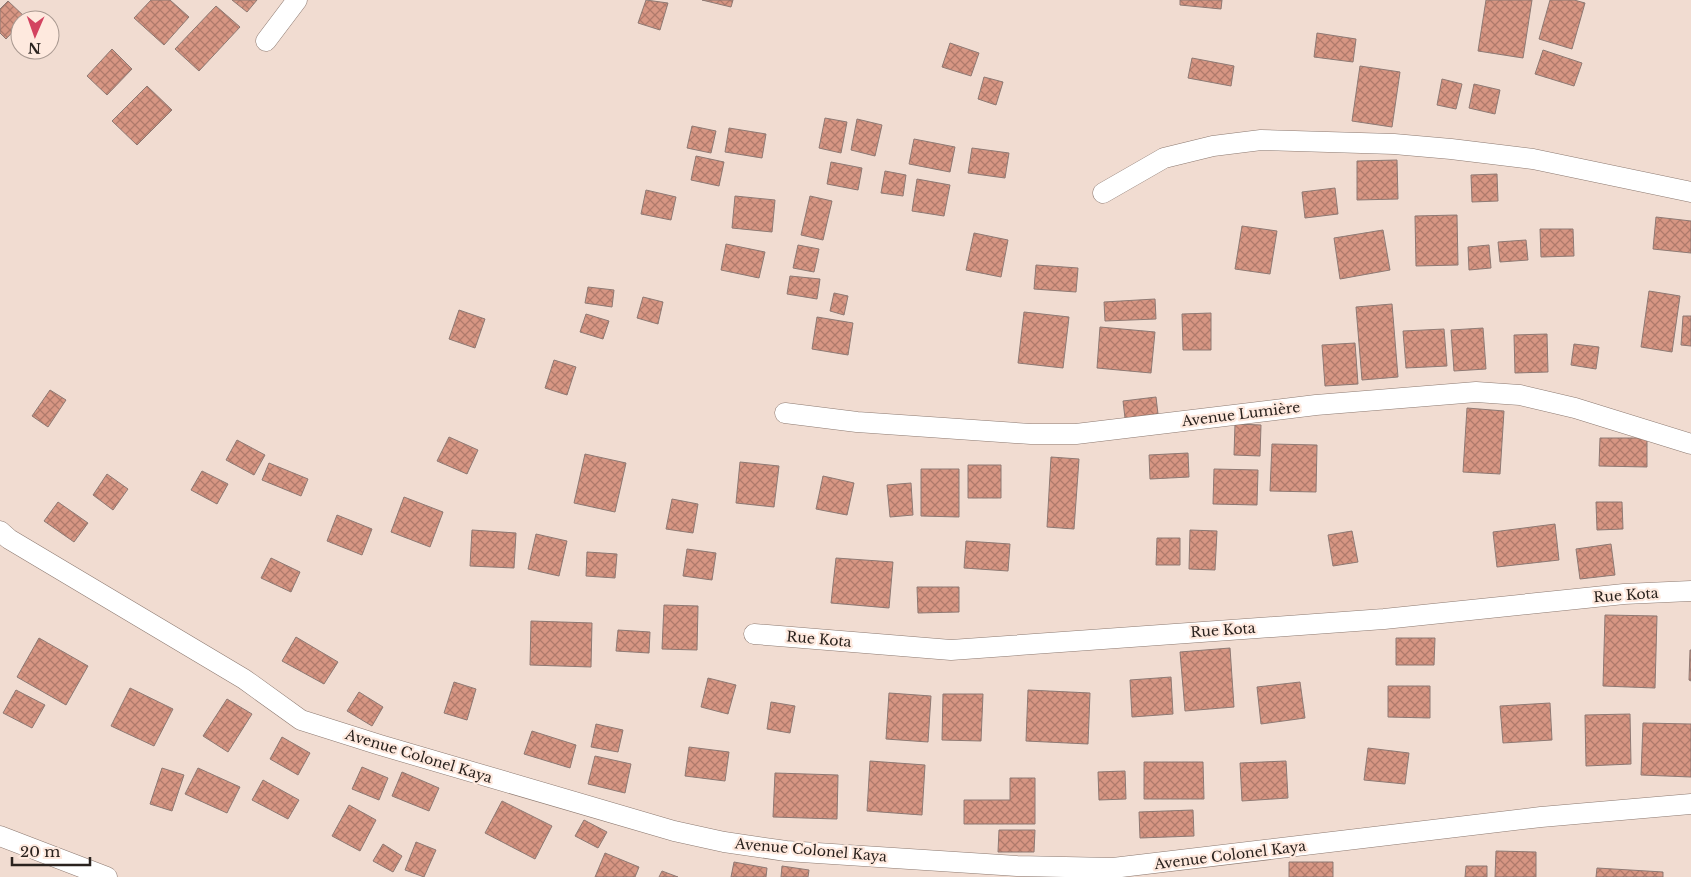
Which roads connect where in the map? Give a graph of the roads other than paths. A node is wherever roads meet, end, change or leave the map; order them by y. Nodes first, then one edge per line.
1 (297, 0) edge
2 (266, 41) dead end
3 (1691, 192) edge
4 (1103, 193) dead end
5 (785, 413) dead end
6 (1691, 444) edge
7 (0, 531) edge
8 (1691, 591) edge
9 (754, 634) dead end
10 (1691, 804) edge
11 (0, 836) edge
12 (107, 877) edge

1 - 2 street
3 - 4 street
5 - 6 street, Avenue Lumière
7 - 10 street, Avenue Colonel Kaya
8 - 9 street, Rue Kota
11 - 12 street

